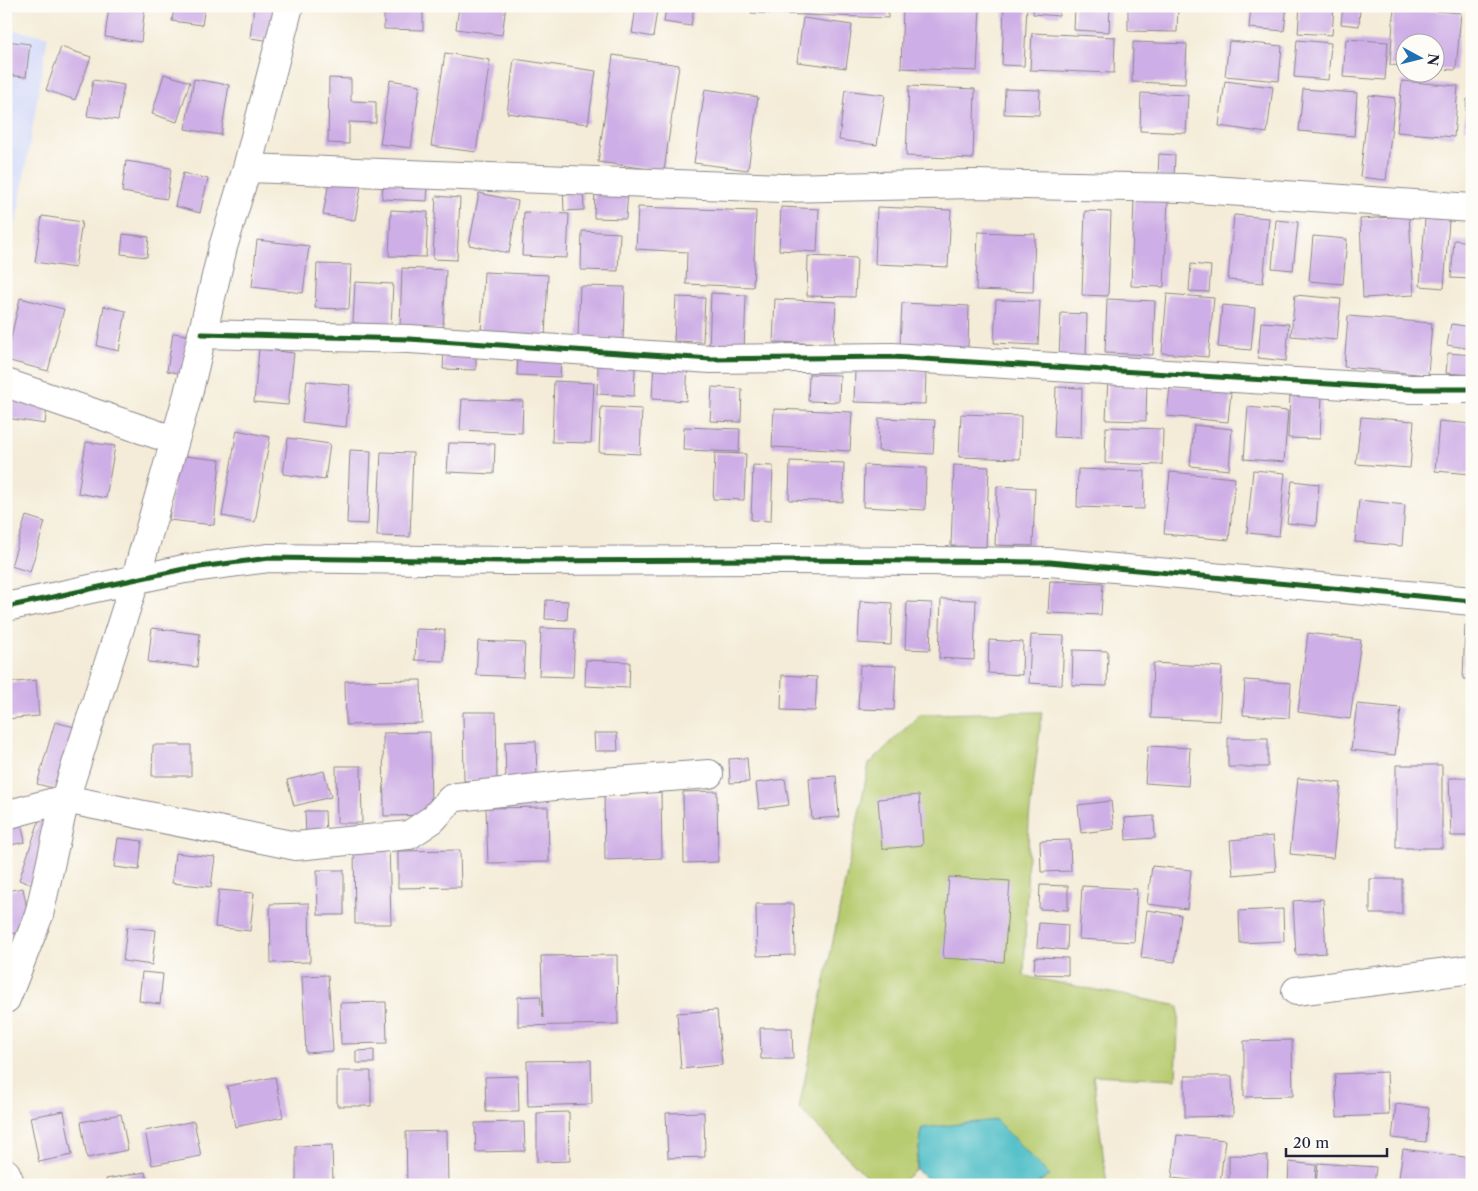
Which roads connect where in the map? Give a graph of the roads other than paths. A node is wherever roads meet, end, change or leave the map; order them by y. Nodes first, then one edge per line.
1 (289, 6) edge
2 (247, 168) junction
3 (1472, 208) edge
4 (202, 334) junction
5 (6, 383) edge
6 (1472, 389) edge
7 (173, 440) junction
8 (135, 580) junction
9 (1472, 601) edge
10 (6, 607) edge
11 (709, 774) dead end
12 (65, 798) junction
13 (6, 815) edge
14 (1472, 969) edge
15 (1296, 991) dead end
16 (6, 999) edge
17 (6, 1173) edge
18 (11, 1185) edge

1 - 2 street
2 - 3 street
2 - 4 street
4 - 6 street
4 - 7 street
5 - 7 street
7 - 8 street
8 - 9 street
8 - 10 street
8 - 12 street
11 - 12 street
12 - 13 street
12 - 16 street
14 - 15 street
17 - 18 street

